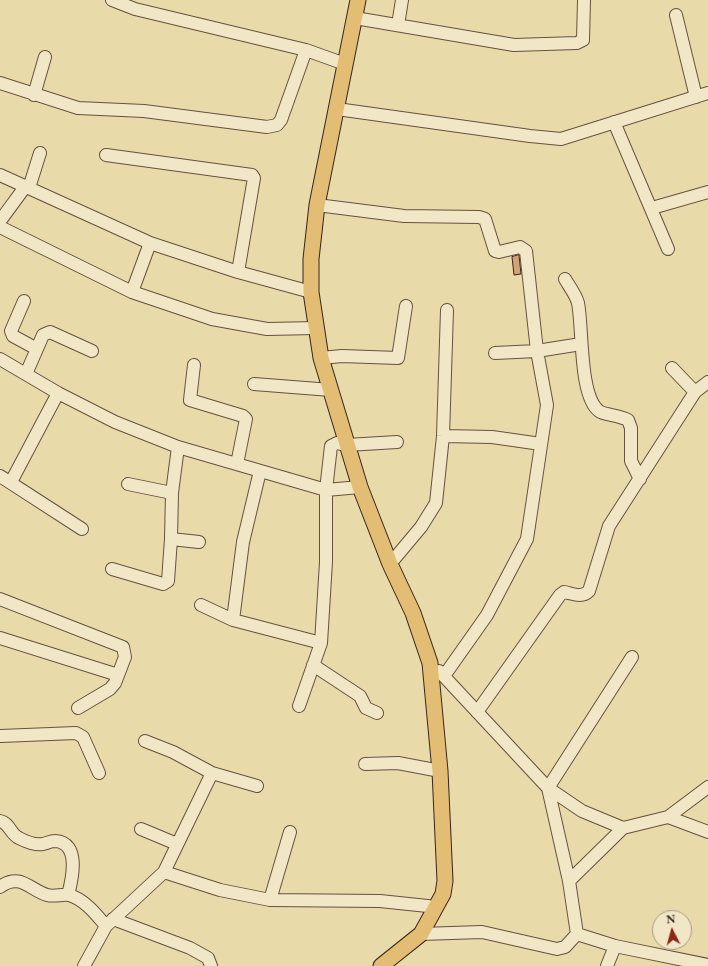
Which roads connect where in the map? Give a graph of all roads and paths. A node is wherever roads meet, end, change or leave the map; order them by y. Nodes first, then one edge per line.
1 (112, 0) edge
2 (358, 0) edge
3 (402, 0) edge
4 (584, 0) edge
5 (676, 15) dead end
6 (355, 18) junction
7 (398, 25) junction
8 (306, 50) junction
9 (45, 57) dead end
10 (345, 64) junction
11 (0, 83) edge
12 (34, 95) junction
13 (702, 95) edge
14 (337, 109) junction
15 (614, 122) junction
16 (40, 153) dead end
17 (106, 155) dead end
18 (0, 175) edge
19 (27, 187) junction
20 (708, 192) edge
21 (317, 205) junction
22 (652, 208) junction
23 (0, 222) edge
24 (0, 226) edge
25 (150, 243) junction
26 (668, 249) dead end
27 (238, 272) junction
28 (565, 279) dead end
29 (132, 292) junction
30 (311, 292) junction
31 (24, 301) dead end
32 (406, 306) dead end
33 (447, 310) dead end
34 (316, 328) junction
35 (581, 344) junction
36 (37, 348) junction
37 (92, 351) dead end
38 (537, 351) junction
39 (495, 353) dead end
40 (321, 358) junction
41 (0, 359) edge
42 (194, 365) dead end
43 (672, 368) dead end
44 (26, 374) junction
45 (708, 382) edge
46 (254, 384) dead end
47 (331, 390) junction
48 (695, 392) junction
49 (58, 393) junction
50 (442, 436) junction
51 (397, 442) dead end
52 (541, 444) junction
53 (347, 445) junction
54 (178, 447) junction
55 (237, 464) junction
56 (260, 471) junction
57 (0, 476) edge
58 (640, 478) junction
59 (11, 482) junction
60 (128, 484) dead end
61 (360, 488) junction
62 (326, 490) junction
63 (172, 493) junction
64 (82, 529) dead end
65 (171, 539) junction
66 (199, 542) dead end
67 (390, 564) junction
68 (112, 569) dead end
69 (0, 599) edge
70 (201, 605) dead end
71 (233, 620) junction
72 (0, 638) edge
73 (321, 643) junction
74 (632, 657) dead end
75 (430, 663) junction
76 (313, 665) junction
77 (118, 675) junction
78 (444, 676) junction
79 (299, 706) dead end
80 (78, 708) dead end
81 (477, 712) junction
82 (377, 713) dead end
83 (0, 736) edge
84 (146, 741) dead end
85 (365, 764) dead end
86 (440, 771) junction
87 (99, 773) dead end
88 (212, 773) junction
89 (257, 786) dead end
90 (708, 787) edge
91 (548, 788) junction
92 (668, 817) junction
93 (0, 821) edge
94 (623, 828) junction
95 (142, 829) dead end
96 (290, 832) dead end
97 (708, 832) edge
98 (177, 844) junction
99 (164, 872) junction
100 (569, 881) junction
101 (0, 887) edge
102 (68, 895) junction
103 (270, 900) junction
104 (437, 907) junction
105 (110, 923) junction
106 (421, 934) junction
107 (577, 934) junction
108 (615, 946) junction
109 (708, 965) edge
110 (84, 966) edge
111 (211, 966) edge
112 (381, 966) edge
113 (607, 966) edge

1 - 8 street
2 - 6 main road
3 - 7 street
4 - 7 street
5 - 13 street
6 - 7 street
6 - 10 main road
8 - 10 street
8 - 12 street
9 - 12 street
10 - 14 main road
11 - 12 street
13 - 15 street
14 - 15 street
14 - 21 main road
15 - 22 street
16 - 19 street
17 - 27 street
18 - 19 street
19 - 23 street
19 - 25 street
20 - 22 street
21 - 30 main road
21 - 38 street
22 - 26 street
24 - 29 street
25 - 27 street
25 - 29 street
27 - 30 street
28 - 35 street
29 - 34 street
30 - 34 main road
31 - 36 street
32 - 40 street
33 - 50 street
34 - 40 main road
35 - 38 street
35 - 58 street
36 - 37 street
36 - 44 street
38 - 39 street
38 - 52 street
40 - 47 main road
41 - 44 street
42 - 55 street
43 - 48 street
44 - 49 street
45 - 48 street
46 - 47 street
47 - 53 main road
48 - 58 street
49 - 54 street
49 - 59 street
50 - 52 street
50 - 67 street
51 - 53 street
52 - 78 street
53 - 61 main road
53 - 62 street
54 - 55 street
54 - 63 street
55 - 56 street
56 - 62 street
56 - 71 street
57 - 59 street
58 - 81 street
59 - 64 street
60 - 63 street
61 - 62 street
61 - 67 main road
62 - 73 street
63 - 65 street
65 - 66 street
65 - 68 street
67 - 75 main road
69 - 77 street
70 - 71 street
71 - 73 street
72 - 77 street
73 - 76 street
74 - 91 street
75 - 78 street
75 - 86 main road
76 - 79 street
76 - 82 street
77 - 80 street
78 - 81 street
81 - 91 street
83 - 87 street
84 - 88 street
85 - 86 street
86 - 104 main road
88 - 89 street
88 - 98 street
90 - 92 street
91 - 94 street
91 - 100 street
92 - 94 street
92 - 97 street
93 - 102 street
94 - 100 street
95 - 98 street
96 - 103 street
98 - 99 street
99 - 103 street
99 - 105 street
100 - 107 street
101 - 102 street
102 - 105 street
103 - 104 street
104 - 106 main road
105 - 110 street
105 - 111 street
106 - 107 street
106 - 112 main road
107 - 108 street
108 - 109 street
108 - 113 street

